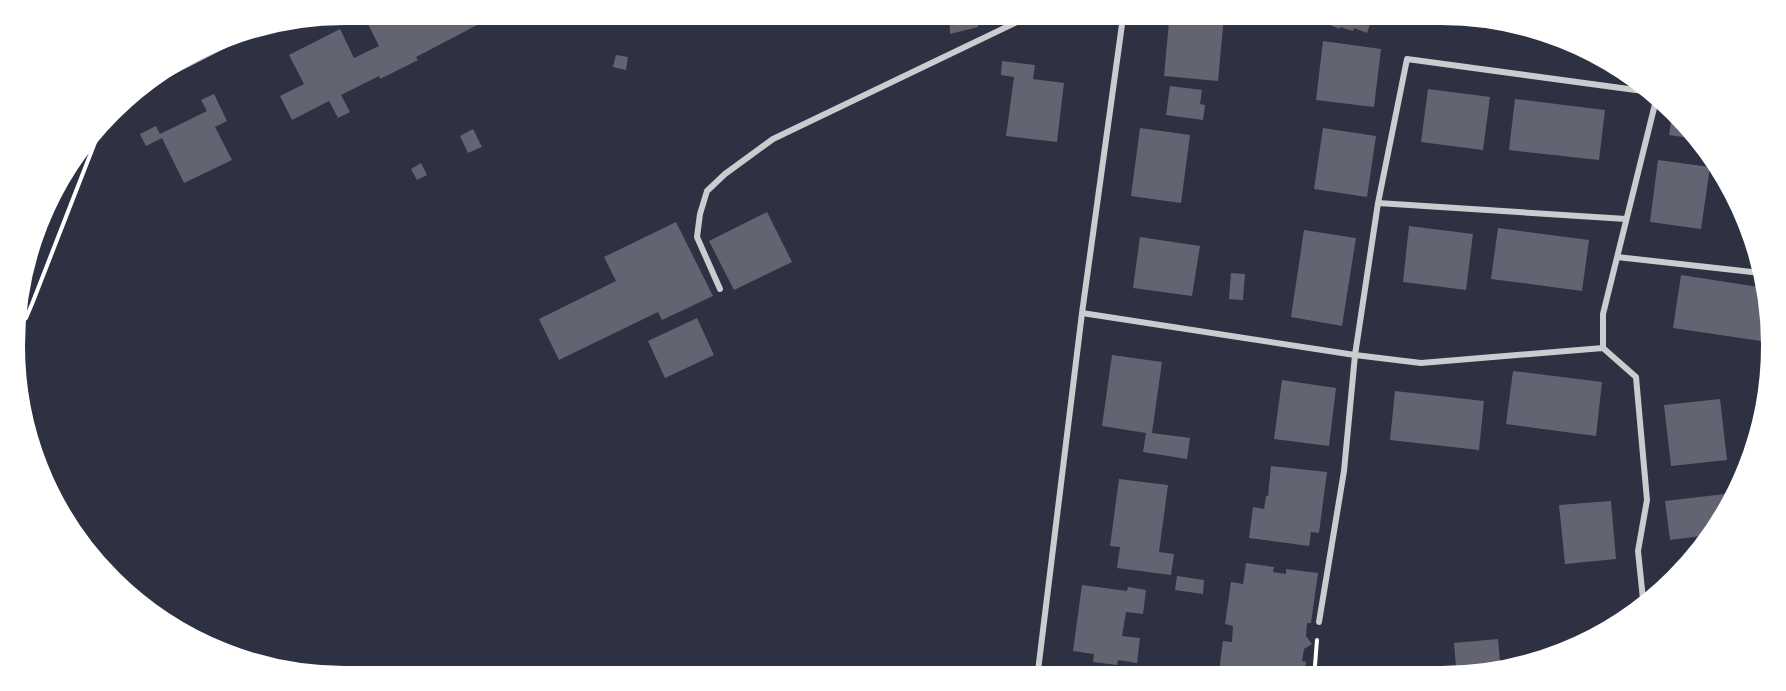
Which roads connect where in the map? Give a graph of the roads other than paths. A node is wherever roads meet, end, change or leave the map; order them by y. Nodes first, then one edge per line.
1 (1019, 21) edge
2 (1122, 21) edge
3 (230, 42) edge
4 (168, 74) edge
5 (1640, 90) edge
6 (1655, 103) edge
7 (1378, 203) junction
8 (1626, 219) junction
9 (1617, 257) junction
10 (1757, 273) edge
11 (720, 289) dead end
12 (1082, 313) junction
13 (1603, 348) junction
14 (1355, 355) junction
15 (1643, 599) edge
16 (1319, 622) road end
17 (1038, 670) edge

1 - 11 street
2 - 12 street
3 - 4 street
5 - 7 street
6 - 8 street
7 - 8 street
7 - 14 street
8 - 9 street
9 - 10 street
9 - 13 street
12 - 14 street
12 - 17 street
13 - 14 street
13 - 15 street
14 - 16 street

